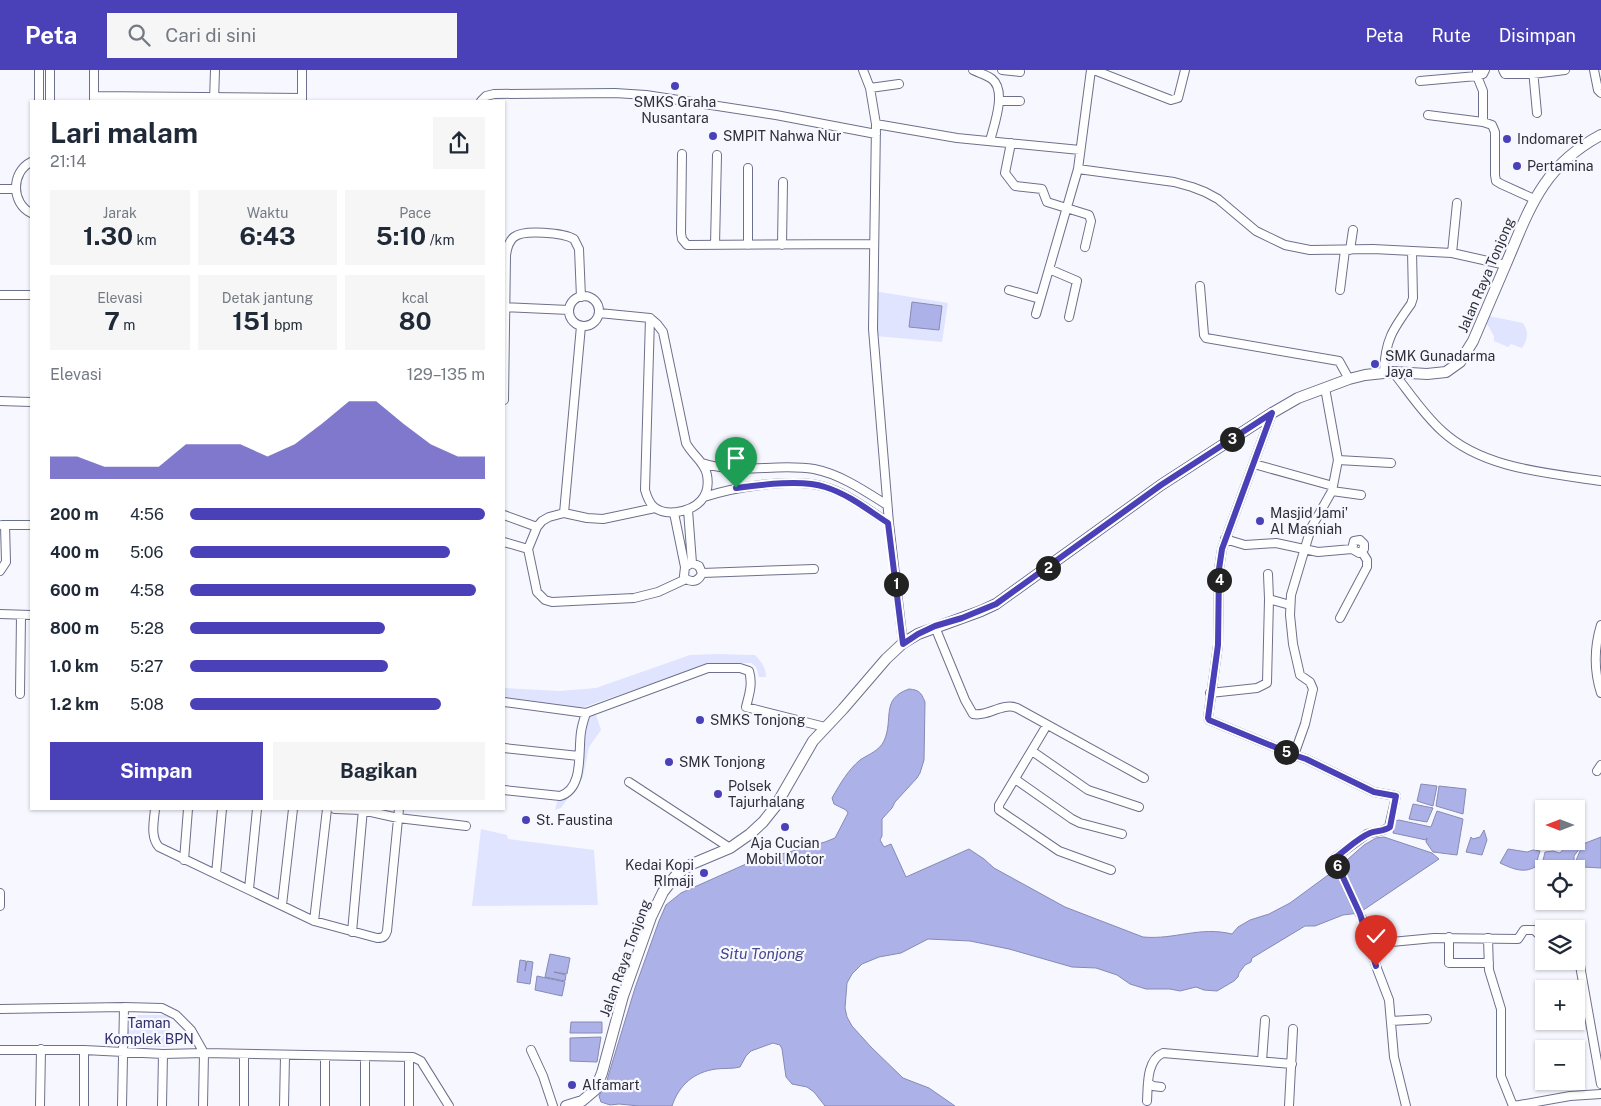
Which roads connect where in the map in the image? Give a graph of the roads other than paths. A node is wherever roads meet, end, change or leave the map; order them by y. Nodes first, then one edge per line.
1 (39, 70) edge
2 (50, 70) edge
3 (94, 70) edge
4 (215, 70) edge
5 (302, 70) edge
6 (863, 70) edge
7 (973, 70) edge
8 (998, 70) edge
9 (1002, 70) edge
10 (1092, 70) edge
11 (1185, 70) edge
12 (1485, 70) edge
13 (1503, 70) edge
14 (1566, 70) edge
15 (1594, 70) edge
16 (1020, 72) dead end
17 (1533, 72) edge
18 (1477, 73) edge
19 (993, 79) junction
20 (1420, 81) dead end
21 (899, 84) dead end
22 (870, 88) junction
23 (1601, 92) edge
24 (94, 99) edge
25 (214, 99) edge
26 (302, 99) edge
27 (38, 100) edge
28 (50, 100) edge
29 (482, 100) edge
30 (1000, 101) junction
31 (1020, 101) dead end
32 (1537, 113) dead end
33 (1428, 115) dead end
34 (1483, 122) junction
35 (876, 124) junction
36 (876, 134) junction
37 (1601, 135) edge
38 (990, 141) junction
39 (1011, 142) junction
40 (1080, 150) junction
41 (682, 154) dead end
42 (717, 155) dead end
43 (30, 162) edge
44 (748, 168) dead end
45 (1078, 169) junction
46 (783, 182) dead end
47 (0, 189) edge
48 (15, 189) junction
49 (1534, 199) junction
50 (1458, 203) dead end
51 (1066, 208) junction
52 (30, 212) edge
53 (1353, 230) dead end
54 (874, 244) junction
55 (716, 245) junction
56 (748, 245) junction
57 (782, 245) junction
58 (1085, 247) dead end
59 (1347, 250) junction
60 (1412, 251) junction
61 (1452, 253) junction
62 (1506, 265) junction
63 (1049, 269) junction
64 (1200, 286) dead end
65 (1009, 290) dead end
66 (1340, 290) dead end
67 (0, 294) edge
68 (30, 295) edge
69 (581, 297) junction
70 (1040, 299) junction
71 (505, 307) edge
72 (569, 310) junction
73 (599, 313) junction
74 (1036, 314) dead end
75 (1069, 317) dead end
76 (650, 318) junction
77 (582, 326) junction
78 (1389, 372) junction
79 (1349, 379) junction
80 (1325, 388) junction
81 (0, 401) edge
82 (30, 402) edge
83 (1272, 413) junction
84 (1338, 460) junction
85 (702, 463) junction
86 (1391, 463) dead end
87 (1254, 464) junction
88 (1601, 481) edge
89 (1332, 488) junction
90 (1361, 495) dead end
91 (704, 497) junction
92 (887, 505) junction
93 (655, 508) junction
94 (688, 510) junction
95 (564, 513) junction
96 (674, 513) junction
97 (505, 514) edge
98 (888, 523) junction
99 (3, 525) edge
100 (30, 525) edge
101 (537, 527) junction
102 (1224, 539) junction
103 (505, 542) edge
104 (528, 549) junction
105 (1303, 549) junction
106 (688, 565) junction
107 (814, 569) dead end
108 (0, 571) edge
109 (702, 573) junction
110 (1268, 574) dead end
111 (686, 579) junction
112 (1269, 600) junction
113 (1290, 605) junction
114 (0, 614) edge
115 (21, 615) junction
116 (30, 615) edge
117 (1340, 618) dead end
118 (1601, 625) edge
119 (935, 626) junction
120 (903, 644) junction
121 (1598, 653) edge
122 (1210, 693) junction
123 (20, 694) dead end
124 (1601, 694) edge
125 (505, 702) edge
126 (586, 713) junction
127 (1047, 725) junction
128 (824, 727) junction
129 (505, 748) edge
130 (1032, 751) junction
131 (1294, 755) junction
132 (579, 756) junction
133 (1144, 778) dead end
134 (1015, 779) junction
135 (629, 782) dead end
136 (505, 790) edge
137 (1139, 808) dead end
138 (153, 810) edge
139 (188, 810) edge
140 (222, 810) edge
141 (257, 810) edge
142 (293, 810) edge
143 (327, 810) edge
144 (362, 810) edge
145 (366, 810) edge
146 (399, 810) edge
147 (398, 818) junction
148 (466, 826) dead end
149 (1122, 834) dead end
150 (730, 848) junction
151 (184, 860) junction
152 (1111, 870) dead end
153 (216, 874) junction
154 (249, 890) junction
155 (0, 893) edge
156 (0, 906) edge
157 (282, 906) junction
158 (314, 921) junction
159 (352, 932) junction
160 (1535, 932) edge
161 (1450, 937) junction
162 (1488, 938) junction
163 (1370, 944) junction
164 (1489, 963) junction
165 (1581, 970) edge
166 (124, 1007) junction
167 (0, 1009) edge
168 (1427, 1018) dead end
169 (1265, 1020) dead end
170 (1392, 1021) junction
171 (1293, 1029) dead end
172 (41, 1049) junction
173 (0, 1050) edge
174 (84, 1050) junction
175 (531, 1050) dead end
176 (123, 1051) junction
177 (163, 1054) junction
178 (204, 1054) junction
179 (244, 1055) junction
180 (285, 1056) junction
181 (325, 1056) junction
182 (366, 1056) junction
183 (409, 1058) junction
184 (1262, 1061) junction
185 (1292, 1064) junction
186 (1148, 1083) junction
187 (1601, 1084) edge
188 (1161, 1087) dead end
189 (1601, 1094) edge
190 (1147, 1101) dead end
191 (40, 1106) edge
192 (84, 1106) edge
193 (122, 1106) edge
194 (162, 1106) edge
195 (203, 1106) edge
196 (244, 1106) edge
197 (284, 1106) edge
198 (325, 1106) edge
199 (365, 1106) edge
200 (409, 1106) edge
201 (449, 1106) edge
202 (553, 1106) edge
203 (566, 1106) edge
204 (1289, 1106) edge
205 (1406, 1106) edge
206 (1514, 1106) edge

1 - 27 street
2 - 28 street
3 - 24 street
4 - 25 street
5 - 26 street
6 - 22 street
7 - 19 street
8 - 19 street
9 - 16 street
10 - 11 street
10 - 40 street
12 - 18 street
13 - 17 street
14 - 17 street
15 - 23 street
17 - 32 street
18 - 20 street
18 - 34 street
19 - 30 street
21 - 22 street
22 - 35 street
24 - 25 street
25 - 26 street
29 - 36 street
30 - 31 street
30 - 38 street
33 - 34 street
34 - 49 street
35 - 36 street
35 - 38 street
36 - 54 street
37 - 49 main road, Jalan Raya Tonjong
38 - 39 street
39 - 40 street
39 - 51 street
40 - 45 street
41 - 55 street
42 - 55 street
43 - 48 street
44 - 56 street
45 - 51 street
45 - 59 street
46 - 57 street
47 - 48 street
48 - 52 street
49 - 62 main road, Jalan Raya Tonjong
50 - 61 street
51 - 58 street
51 - 63 street
53 - 59 street
54 - 57 street
54 - 92 street
55 - 56 street
56 - 57 street
59 - 60 street
59 - 66 street
60 - 61 street
60 - 78 street
61 - 62 street
62 - 78 main road, Jalan Raya Tonjong
63 - 70 street
63 - 75 street
64 - 79 street
65 - 70 street
67 - 68 street
69 - 71 street
69 - 72 street
69 - 73 street
70 - 74 street
71 - 72 street
72 - 77 street
73 - 76 street
73 - 77 street
76 - 85 street
76 - 93 street
77 - 95 street
78 - 79 main road, Jalan Raya Tonjong
78 - 88 street
79 - 80 main road, Jalan Raya Tonjong
80 - 83 main road, Jalan Raya Tonjong
80 - 84 street
81 - 82 street
83 - 87 street
83 - 119 main road, Jalan Raya Tonjong
84 - 86 street
84 - 89 street
85 - 91 street
85 - 92 street
87 - 89 street
87 - 102 street
89 - 90 street
89 - 105 street
91 - 94 street
91 - 98 street
92 - 98 street
93 - 95 street
93 - 96 street
94 - 96 street
94 - 106 street
95 - 101 street
96 - 106 street
97 - 101 street
98 - 120 street
99 - 100 street
99 - 108 street
101 - 104 street
102 - 105 street
102 - 122 street
103 - 104 street
104 - 111 street
105 - 113 street
105 - 117 street
106 - 109 street
106 - 111 street
107 - 109 street
109 - 111 street
110 - 112 street
112 - 113 street
112 - 122 street
113 - 131 street
114 - 115 street
115 - 116 street
115 - 123 street
118 - 121 street
119 - 120 main road, Jalan Raya Tonjong
119 - 127 street
120 - 128 main road, Jalan Raya Tonjong
121 - 124 street
122 - 131 street
125 - 126 street
126 - 128 street
126 - 132 street
127 - 130 street
127 - 133 street
128 - 150 main road, Jalan Raya Tonjong
129 - 132 street
130 - 134 street
130 - 137 street
131 - 163 street
132 - 136 street
134 - 149 street
134 - 152 street
135 - 150 street
138 - 151 street
139 - 151 street
140 - 153 street
141 - 154 street
142 - 157 street
143 - 158 street
144 - 159 street
145 - 147 street
146 - 147 street
147 - 148 street
147 - 159 street
150 - 203 main road, Jalan Raya Tonjong
151 - 153 street
153 - 154 street
154 - 157 street
155 - 156 street
157 - 158 street
158 - 159 street
160 - 162 street
161 - 162 street
161 - 163 street
161 - 164 street
162 - 164 street
163 - 170 street
164 - 206 street
165 - 187 street
166 - 167 street
166 - 176 street
166 - 178 street
168 - 170 street
169 - 184 street
170 - 205 street
171 - 185 street
172 - 173 street
172 - 174 street
172 - 191 street
174 - 176 street
174 - 192 street
175 - 202 street
176 - 177 street
176 - 193 street
177 - 178 street
177 - 194 street
178 - 179 street
178 - 195 street
179 - 180 street
179 - 196 street
180 - 181 street
180 - 197 street
181 - 182 street
181 - 198 street
182 - 183 street
182 - 199 street
183 - 200 street
183 - 201 street
184 - 185 street
184 - 186 street
185 - 204 street
186 - 188 street
186 - 190 street
189 - 206 street

